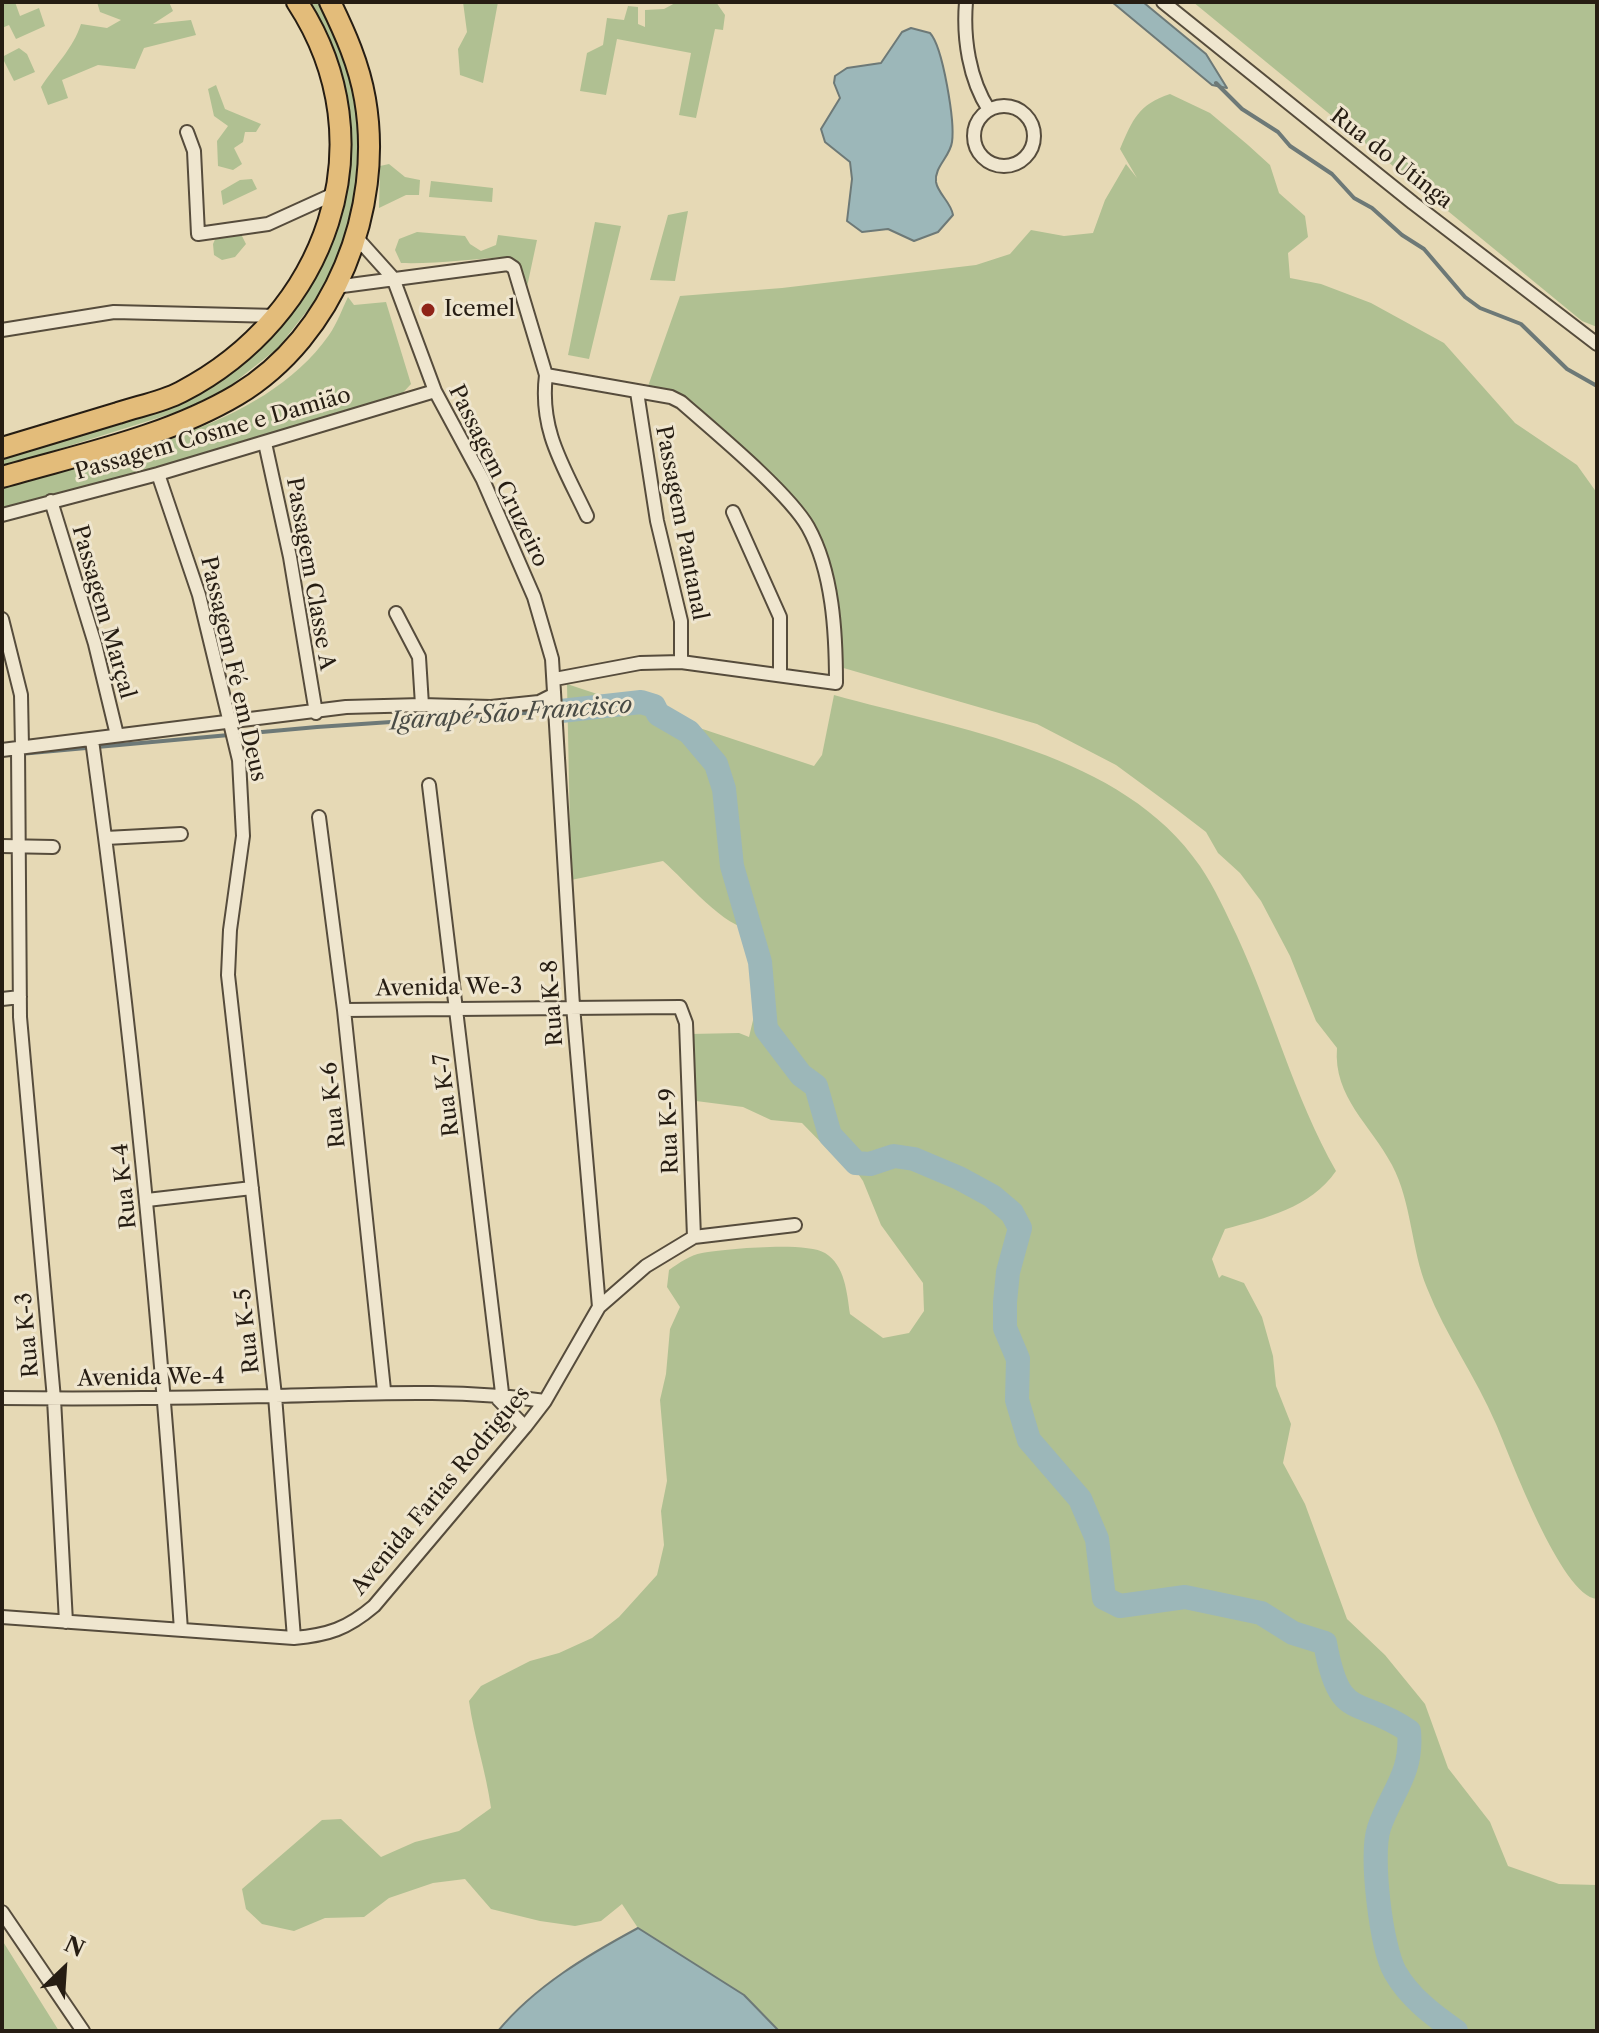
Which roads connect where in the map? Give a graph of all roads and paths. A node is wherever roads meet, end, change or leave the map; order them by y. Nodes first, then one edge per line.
1 (297, 2) edge
2 (330, 2) edge
3 (966, 2) edge
4 (1163, 2) edge
5 (989, 110) junction
6 (187, 132) dead end
7 (334, 194) junction
8 (357, 238) junction
9 (393, 278) junction
10 (335, 287) junction
11 (279, 316) junction
12 (2, 330) edge
13 (1597, 344) edge
14 (546, 375) junction
15 (435, 391) junction
16 (637, 392) junction
17 (265, 443) junction
18 (2, 448) edge
19 (158, 474) junction
20 (2, 477) edge
21 (51, 501) junction
22 (733, 512) dead end
23 (2, 515) edge
24 (587, 516) dead end
25 (396, 613) dead end
26 (2, 619) edge
27 (681, 662) junction
28 (780, 674) junction
29 (555, 679) junction
30 (422, 705) junction
31 (554, 705) junction
32 (316, 713) junction
33 (230, 730) junction
34 (117, 735) junction
35 (93, 745) junction
36 (2, 750) edge
37 (20, 751) junction
38 (429, 785) dead end
39 (319, 817) dead end
40 (181, 834) dead end
41 (106, 838) junction
42 (2, 846) edge
43 (17, 847) junction
44 (53, 847) dead end
45 (20, 997) junction
46 (2, 999) edge
47 (573, 1006) junction
48 (456, 1008) junction
49 (344, 1010) junction
50 (232, 1020) joint
51 (686, 1023) joint
52 (252, 1188) junction
53 (147, 1200) junction
54 (795, 1225) dead end
55 (694, 1237) junction
56 (599, 1307) junction
57 (384, 1390) junction
58 (275, 1396) junction
59 (499, 1397) junction
60 (2, 1398) edge
61 (165, 1398) junction
62 (54, 1399) junction
63 (545, 1401) junction
64 (525, 1427) junction
65 (2, 1617) edge
66 (66, 1622) junction
67 (181, 1630) junction
68 (294, 1638) junction
69 (2, 1912) edge
70 (83, 2031) edge

1 - 7 main road
2 - 8 main road
3 - 5 street
4 - 13 street, Rua do Utinga
5 - 5 street
6 - 7 street
7 - 11 main road
8 - 9 street
8 - 10 main road
9 - 10 street
9 - 14 street
9 - 15 street, Passagem Cruzeiro
10 - 20 main road
11 - 12 street
11 - 18 main road
14 - 16 street
14 - 24 street
15 - 17 street, Passagem Cosme e Damião
15 - 29 street, Passagem Cruzeiro
16 - 27 street, Passagem Pantanal
16 - 28 street
17 - 19 street, Passagem Cosme e Damião
17 - 32 street, Passagem Classe A
19 - 21 street, Passagem Cosme e Damião
19 - 33 street, Passagem Fé em Deus
21 - 23 street, Passagem Cosme e Damião
21 - 34 street, Passagem Marçal
22 - 28 street
25 - 30 street
26 - 37 street, Rua K-3
27 - 28 street
27 - 29 street
29 - 31 street, Passagem Cruzeiro
30 - 31 street
30 - 32 street
31 - 47 street, Rua K-8
32 - 33 street
33 - 34 street
33 - 50 street, Passagem Fé em Deus
34 - 35 street
35 - 37 street
35 - 41 street, Rua K-4
36 - 37 street
37 - 43 street, Rua K-3
38 - 48 street, Rua K-7
39 - 49 street, Rua K-6
40 - 41 street
41 - 53 street, Rua K-4
42 - 43 street
43 - 44 street
43 - 45 street, Rua K-3
45 - 46 street
45 - 62 street, Rua K-3
47 - 48 street, Avenida We-3
47 - 51 street, Avenida We-3
47 - 56 street, Rua K-8
48 - 49 street, Avenida We-3
48 - 59 street, Rua K-7
49 - 57 street, Rua K-6
50 - 52 street, Rua K-5
51 - 55 street, Rua K-9
52 - 53 street
52 - 58 street, Rua K-5
53 - 61 street, Rua K-4
54 - 55 street, Avenida Farias Rodrigues
55 - 56 street, Avenida Farias Rodrigues
56 - 63 street, Avenida Farias Rodrigues
57 - 58 street, Avenida We-4
57 - 59 street, Avenida We-4
58 - 61 street, Avenida We-4
58 - 68 street, Rua K-5
59 - 63 street, Avenida We-4
59 - 64 street
60 - 62 street, Avenida We-4
61 - 62 street, Avenida We-4
61 - 67 street, Rua K-4
62 - 66 street, Rua K-3
63 - 64 street, Avenida Farias Rodrigues
64 - 68 street, Avenida Farias Rodrigues
65 - 66 street, Avenida Farias Rodrigues
66 - 67 street, Avenida Farias Rodrigues
67 - 68 street, Avenida Farias Rodrigues
69 - 70 street

